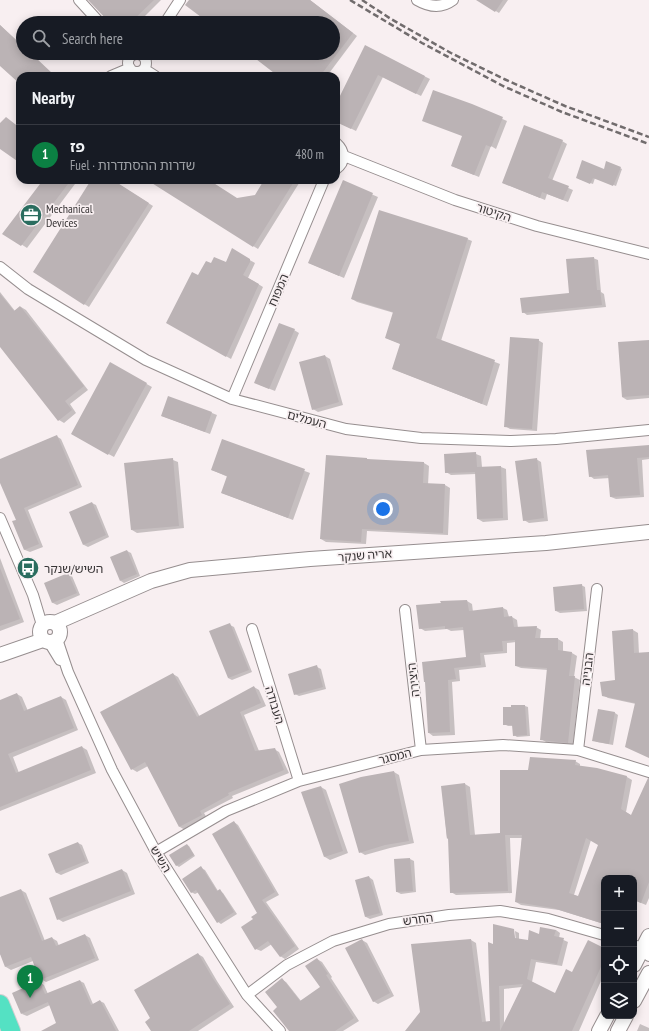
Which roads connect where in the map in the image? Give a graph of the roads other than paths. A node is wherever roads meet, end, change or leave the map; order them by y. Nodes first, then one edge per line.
1 (79, 0) edge
2 (180, 0) edge
3 (417, 0) edge
4 (453, 0) edge
5 (94, 16) edge
6 (170, 16) edge
7 (128, 60) edge
8 (145, 60) edge
9 (130, 68) junction
10 (144, 69) junction
11 (121, 72) edge
12 (149, 72) edge
13 (340, 148) edge
14 (344, 156) junction
15 (340, 166) edge
16 (322, 184) edge
17 (649, 254) edge
18 (0, 267) edge
19 (232, 399) junction
20 (649, 430) edge
21 (0, 518) edge
22 (649, 532) edge
23 (597, 589) dead end
24 (404, 610) dead end
25 (252, 629) dead end
26 (50, 632) junction
27 (0, 655) edge
28 (421, 750) junction
29 (578, 750) junction
30 (649, 772) edge
31 (299, 781) junction
32 (156, 852) junction
33 (601, 934) edge
34 (649, 936) edge
35 (642, 950) edge
36 (637, 959) edge
37 (649, 973) edge
38 (247, 995) junction
39 (637, 995) edge
40 (0, 1004) edge
41 (604, 1019) edge
42 (624, 1019) edge
43 (11, 1031) edge
44 (280, 1031) edge
45 (598, 1031) edge
46 (618, 1031) edge

1 - 5 street
2 - 6 street
3 - 4 street
7 - 9 street
8 - 10 street
9 - 10 street
9 - 11 street
10 - 12 street
13 - 14 street
14 - 15 street
14 - 17 street, הקיטור
16 - 19 street, המפוח
18 - 19 street, העמלים
19 - 20 street, העמלים
21 - 26 street, השיש
22 - 26 street, אריה שנקר
23 - 29 street, הבנייה
24 - 28 street, היצירה
25 - 31 street, העבודה
26 - 27 street, אריה שנקר
26 - 32 street, השיש
28 - 29 street, המסגר
28 - 31 street, המסגר
29 - 30 street, המסגר
31 - 32 street, המסגר
32 - 38 street, השיש
33 - 38 street, החרש
34 - 35 street
35 - 36 street
37 - 39 street
38 - 44 street, השיש
40 - 43 highway
41 - 45 street
42 - 46 street

